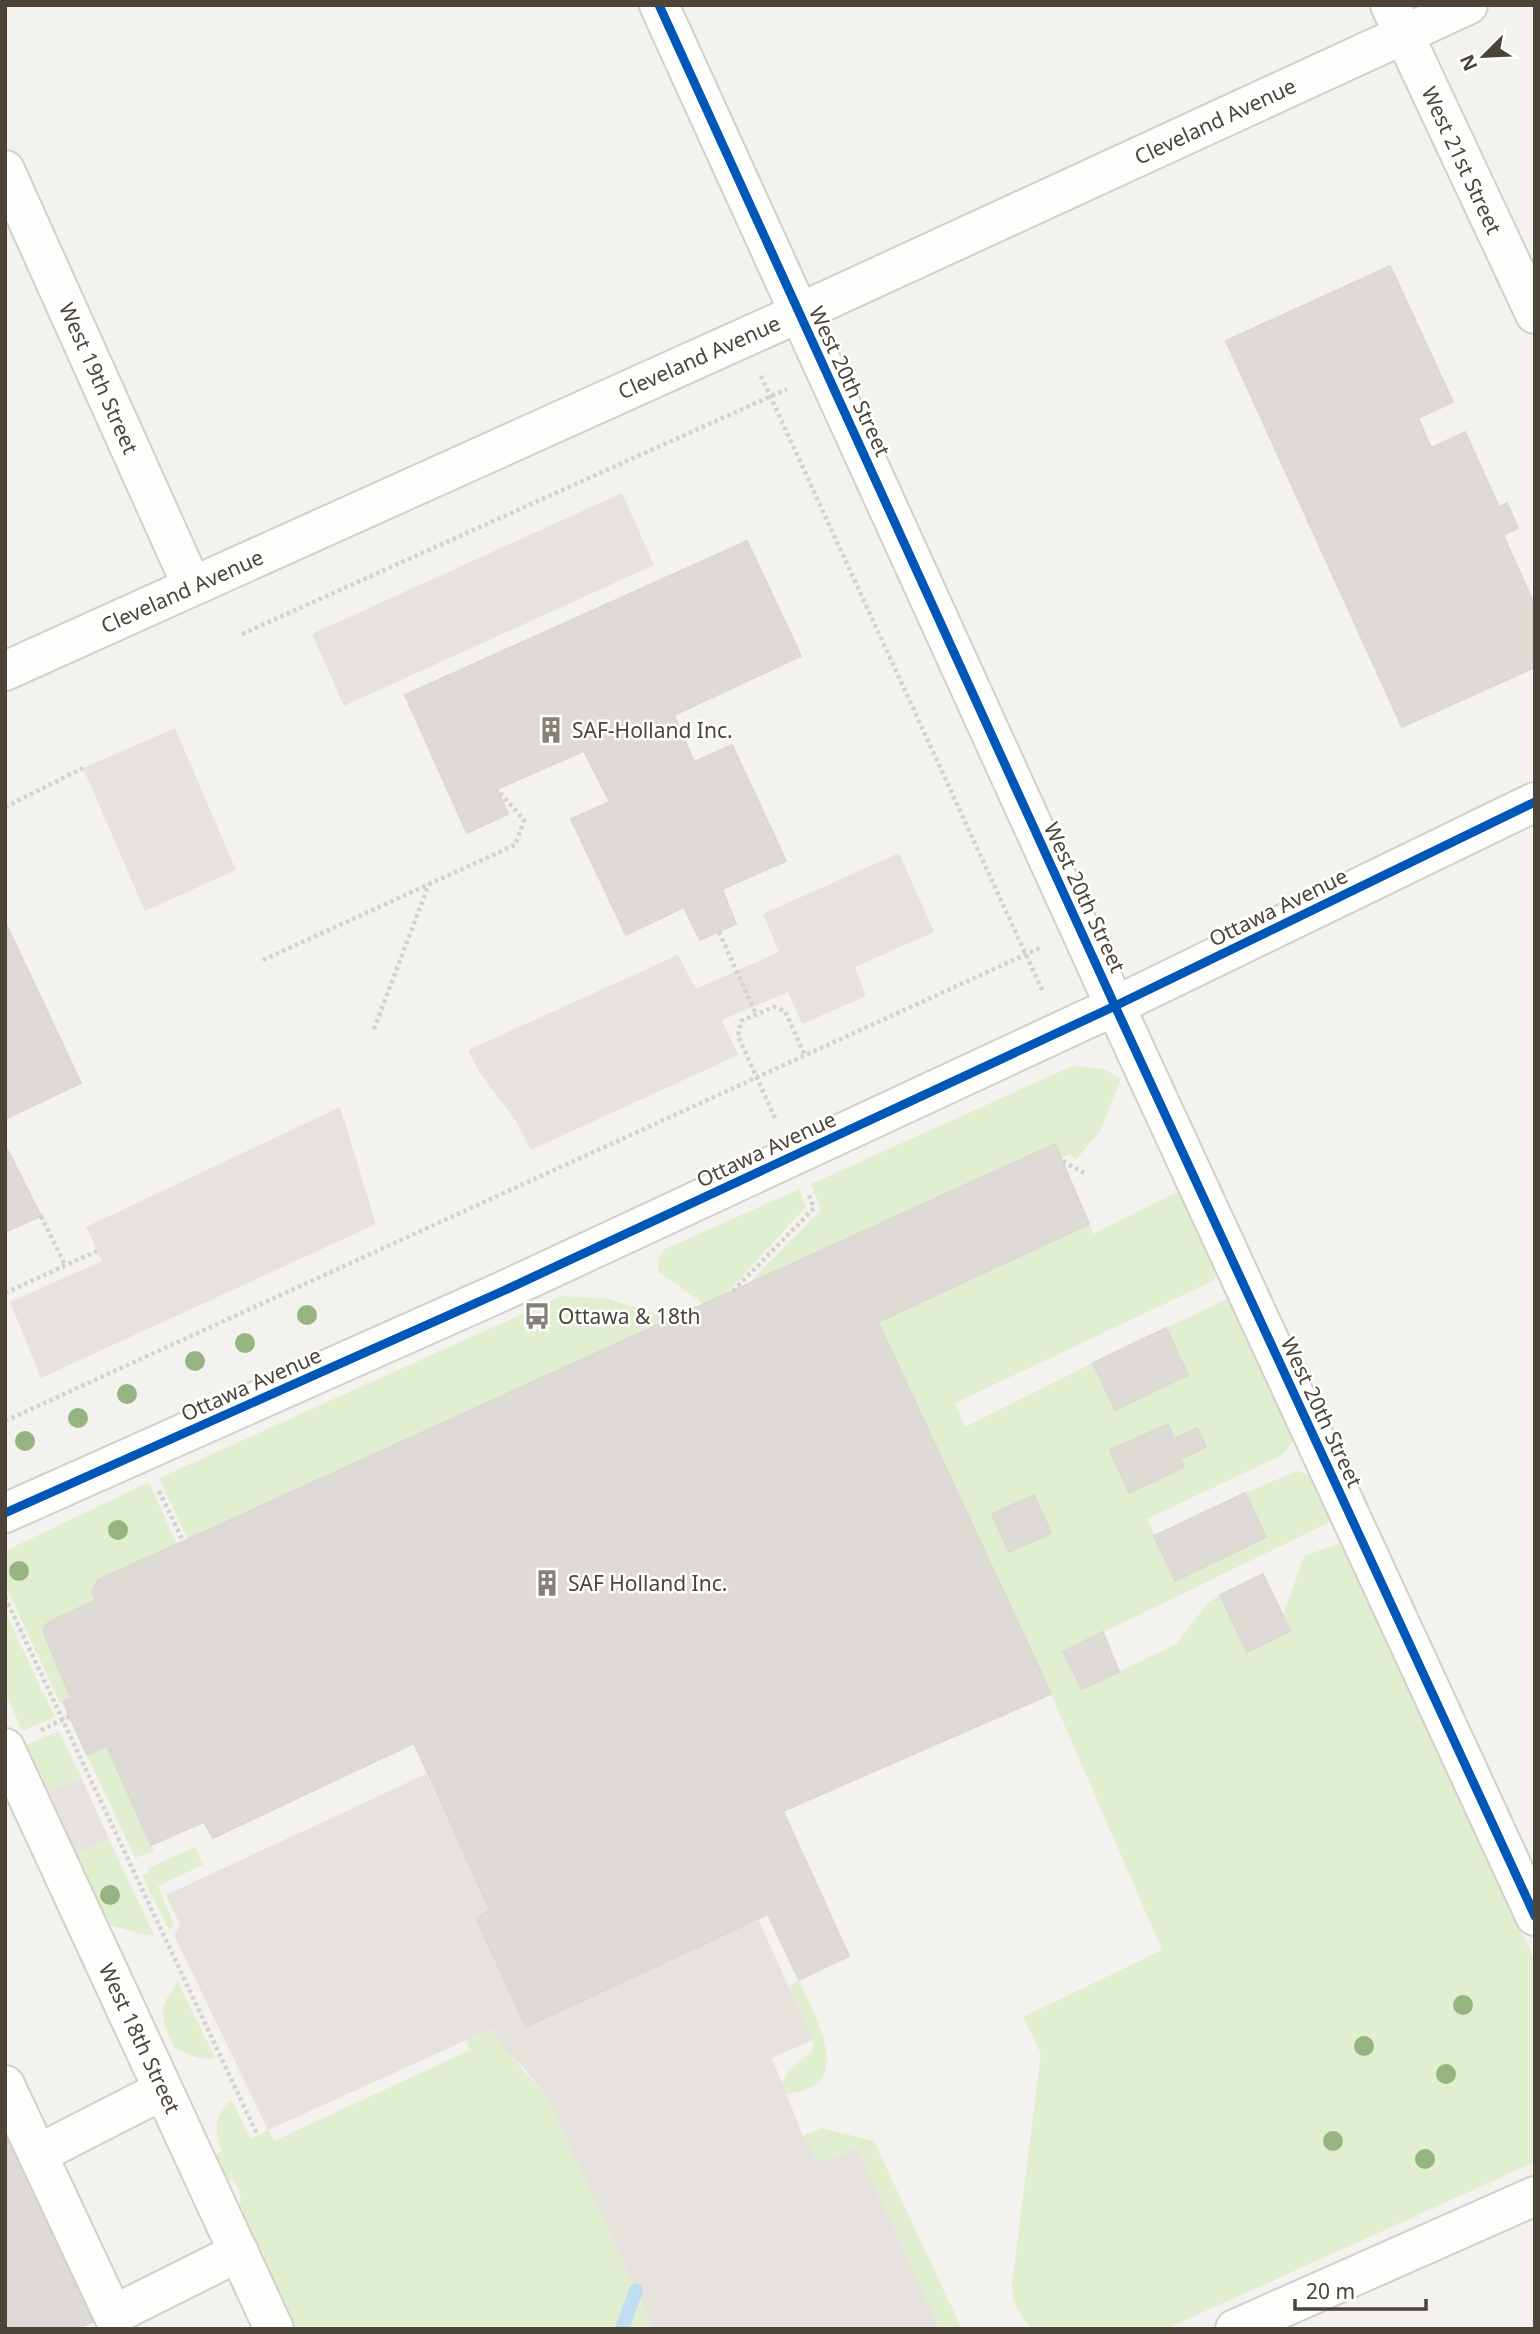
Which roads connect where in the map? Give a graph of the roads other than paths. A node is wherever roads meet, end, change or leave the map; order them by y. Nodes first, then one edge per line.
1 (659, 5) edge
2 (1468, 5) edge
3 (1397, 20) edge
4 (5, 170) edge
5 (799, 313) junction
6 (1535, 314) edge
7 (192, 586) junction
8 (5, 671) edge
9 (1535, 802) edge
10 (1115, 1006) junction
11 (5, 1513) edge
12 (5, 1748) edge
13 (1535, 1916) edge
14 (5, 2085) edge
15 (163, 2090) junction
16 (38, 2154) junction
17 (1535, 2196) edge
18 (239, 2252) junction
19 (274, 2329) edge
20 (1235, 2329) edge

1 - 5 street, West 20th Street
2 - 3 street, Cleveland Avenue
3 - 5 street, Cleveland Avenue
3 - 6 street, West 21st Street
4 - 7 street, West 19th Street
5 - 7 street, Cleveland Avenue
5 - 10 street, West 20th Street
7 - 8 street, Cleveland Avenue
9 - 10 street, Ottawa Avenue
10 - 11 street, Ottawa Avenue
10 - 13 street, West 20th Street
12 - 15 street, West 18th Street
14 - 16 street
15 - 16 street
15 - 18 street, West 18th Street
16 - 18 street
17 - 20 street
18 - 19 street, West 18th Street

